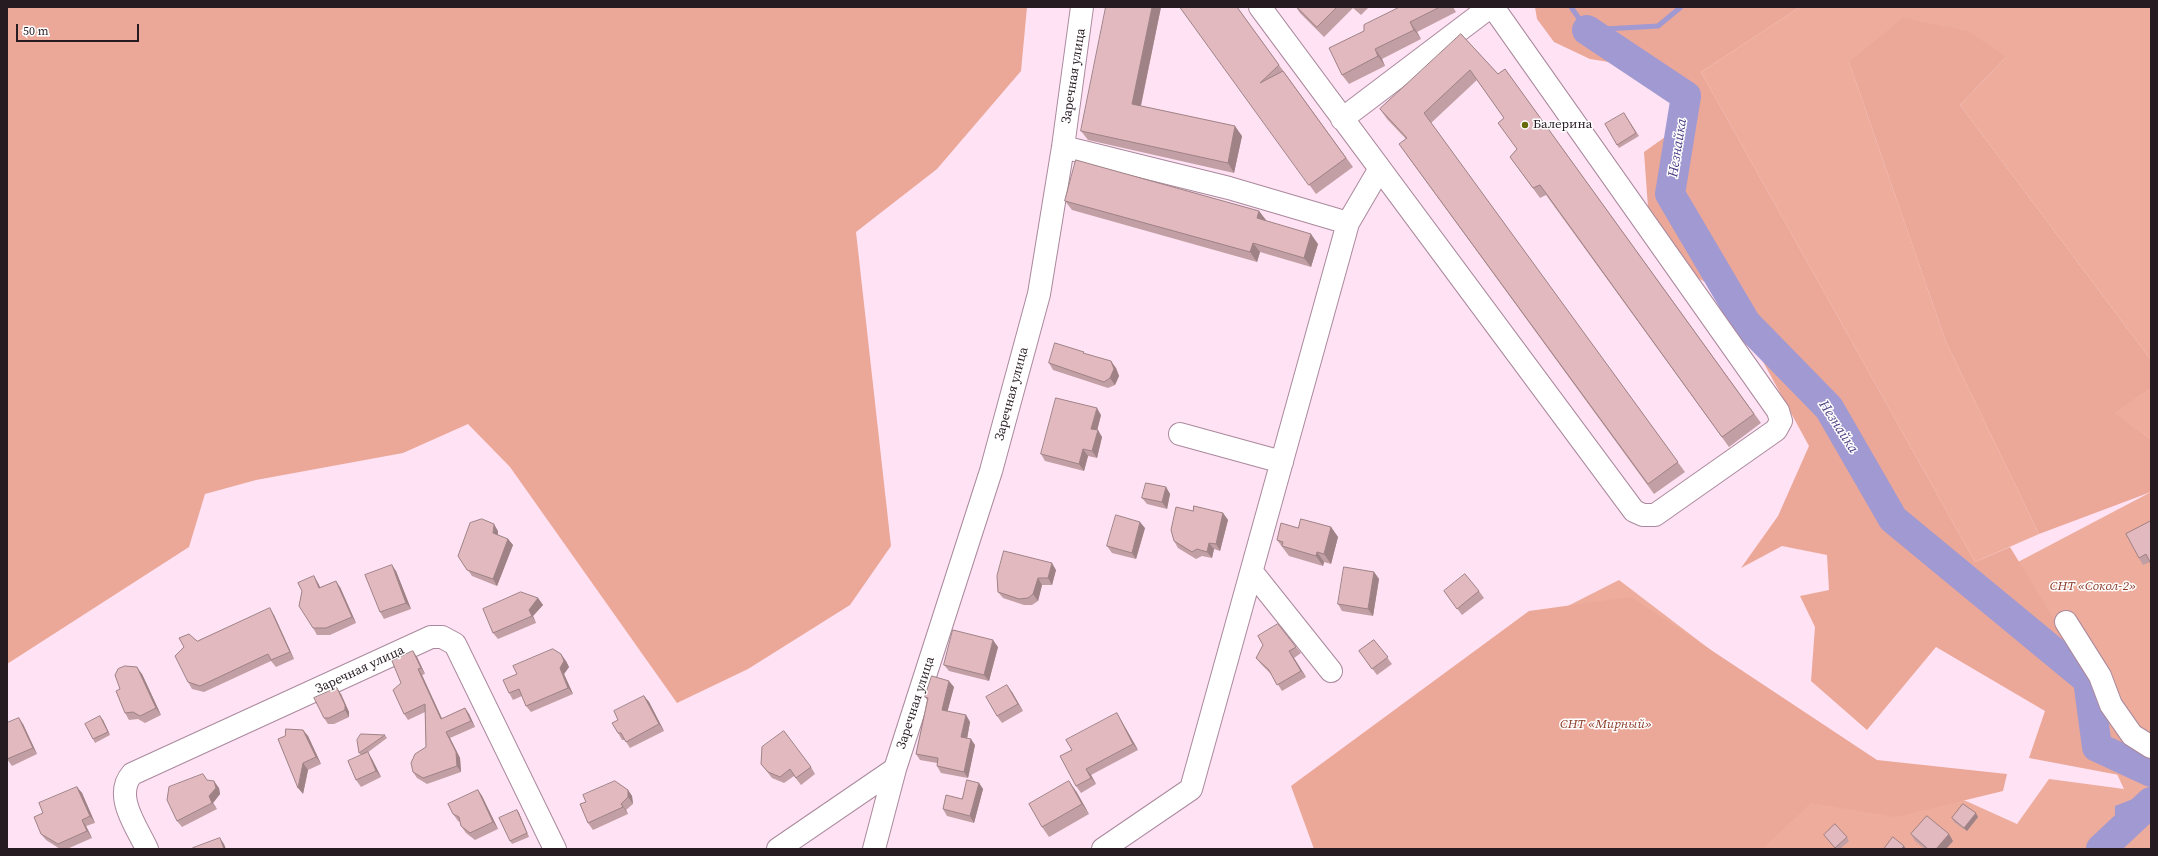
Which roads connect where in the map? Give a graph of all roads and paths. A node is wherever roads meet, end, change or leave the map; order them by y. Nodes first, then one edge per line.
1 (1082, 7) edge
2 (1260, 7) edge
3 (1491, 7) edge
4 (1342, 119) junction
5 (1063, 147) junction
6 (1380, 170) junction
7 (1348, 223) junction
8 (1180, 434) dead end
9 (1282, 462) junction
10 (1252, 572) junction
11 (2066, 622) dead end
12 (1332, 671) dead end
13 (2151, 747) edge
14 (895, 769) junction
15 (147, 849) edge
16 (555, 849) edge
17 (778, 849) edge
18 (874, 849) edge
19 (1103, 849) edge

1 - 5 street, Заречная улица
2 - 4 street
3 - 4 street
3 - 6 street
4 - 6 street
5 - 7 street
5 - 14 street, Заречная улица
6 - 7 street
7 - 9 street
8 - 9 street
9 - 10 street
10 - 12 street
10 - 19 street
11 - 13 street
14 - 17 street
14 - 18 street, Заречная улица
15 - 16 street, Заречная улица

